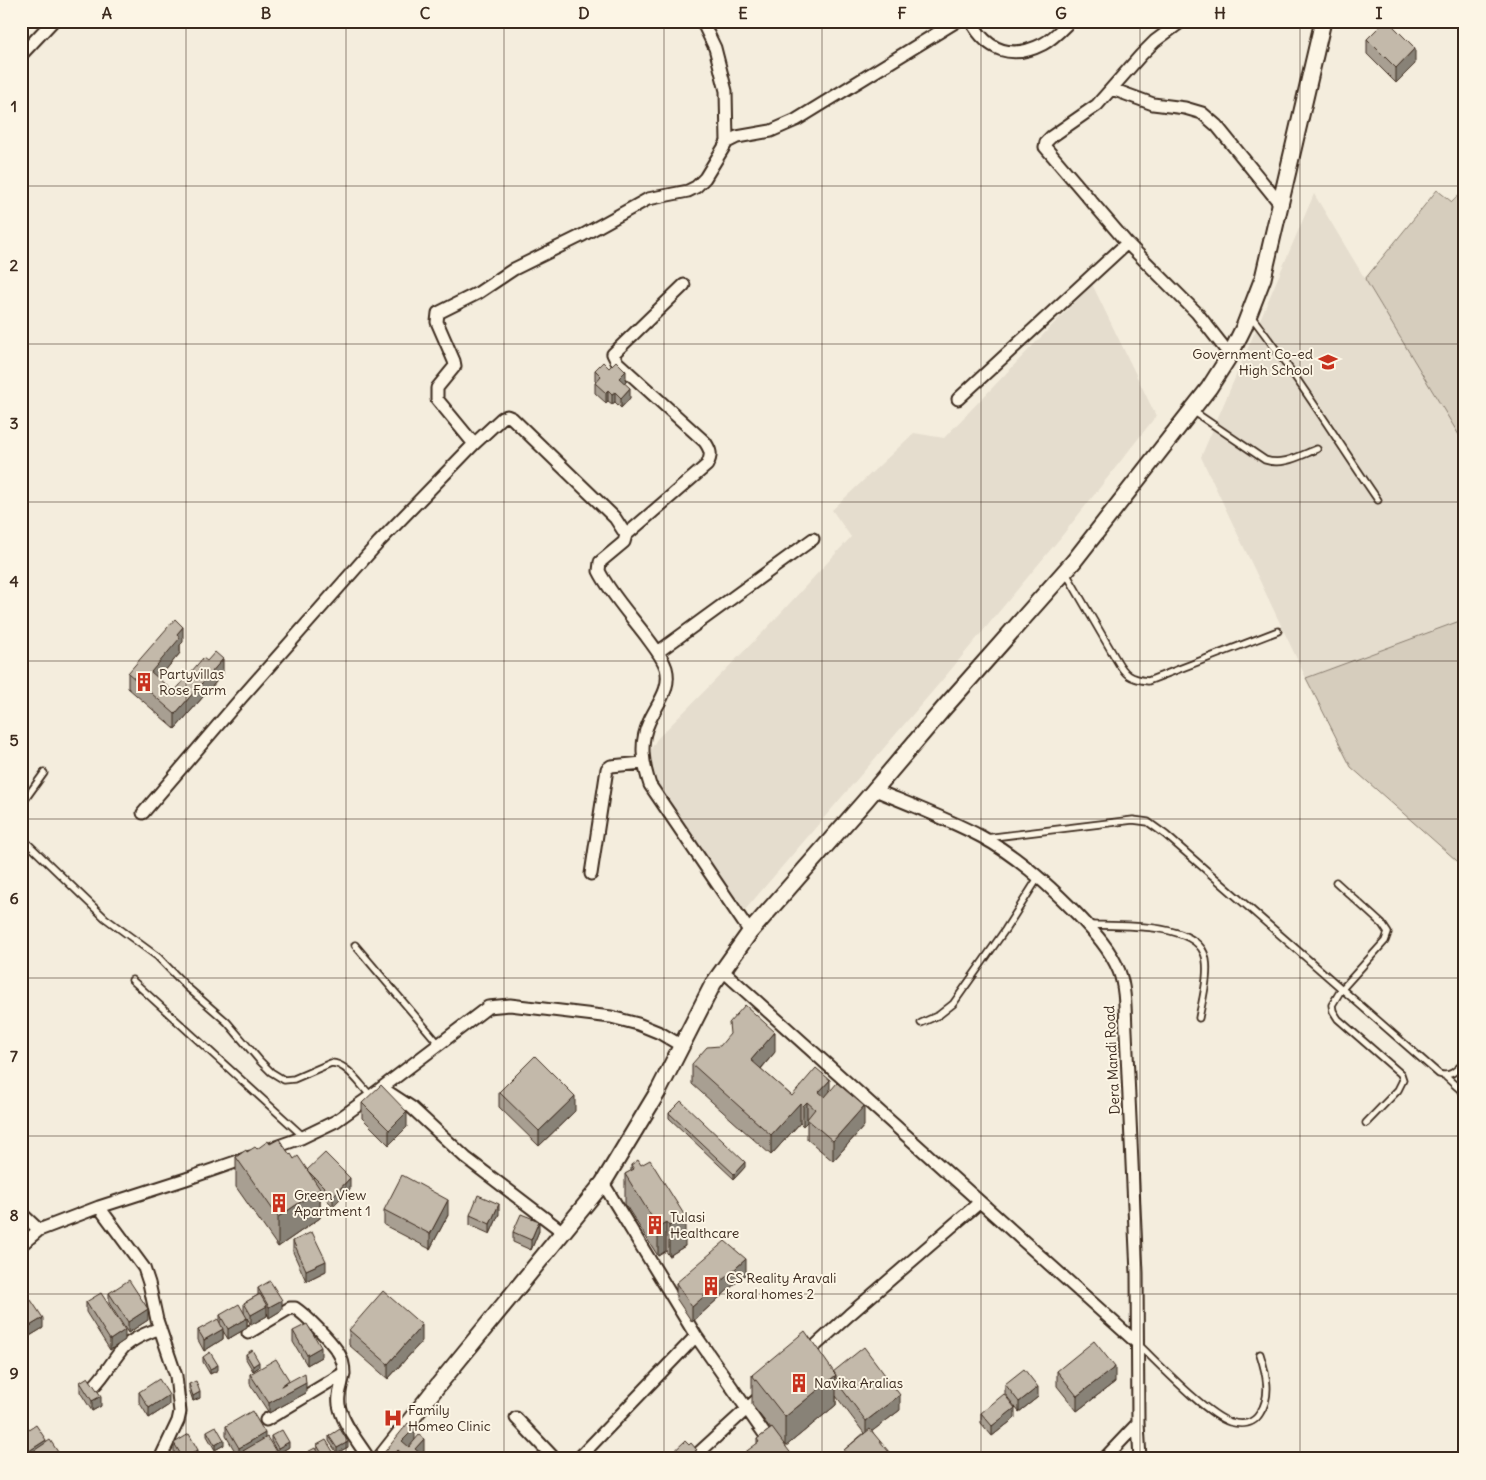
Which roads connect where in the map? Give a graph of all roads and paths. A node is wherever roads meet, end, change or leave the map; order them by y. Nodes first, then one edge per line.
1 (53, 21) edge
2 (702, 21) edge
3 (957, 21) edge
4 (971, 21) edge
5 (1070, 21) edge
6 (1182, 21) edge
7 (1323, 21) edge
8 (21, 55) edge
9 (1112, 89) junction
10 (727, 142) junction
11 (1281, 205) junction
12 (1127, 243) junction
13 (684, 285) dead end
14 (1249, 314) junction
15 (1230, 355) junction
16 (958, 399) dead end
17 (1192, 410) junction
18 (474, 444) junction
19 (1316, 449) dead end
20 (1378, 500) dead end
21 (626, 536) junction
22 (813, 539) dead end
23 (1065, 571) junction
24 (1278, 631) dead end
25 (658, 652) junction
26 (643, 763) junction
27 (44, 773) dead end
28 (875, 790) junction
29 (21, 805) edge
30 (144, 813) dead end
31 (21, 836) edge
32 (984, 838) junction
33 (591, 874) dead end
34 (1038, 878) junction
35 (1336, 882) dead end
36 (1086, 924) junction
37 (750, 932) junction
38 (355, 945) dead end
39 (722, 970) junction
40 (132, 980) dead end
41 (1342, 990) junction
42 (1199, 1018) dead end
43 (922, 1023) dead end
44 (439, 1044) junction
45 (682, 1046) junction
46 (1465, 1062) edge
47 (1446, 1077) junction
48 (382, 1088) junction
49 (1465, 1094) edge
50 (371, 1096) junction
51 (1366, 1123) dead end
52 (304, 1137) junction
53 (603, 1183) junction
54 (980, 1202) junction
55 (99, 1207) junction
56 (21, 1213) edge
57 (39, 1230) junction
58 (563, 1232) junction
59 (21, 1244) edge
60 (160, 1328) junction
61 (248, 1333) dead end
62 (696, 1336) junction
63 (1137, 1343) junction
64 (1260, 1354) dead end
65 (798, 1362) edge
66 (344, 1373) junction
67 (94, 1386) edge
68 (768, 1389) edge
69 (746, 1409) junction
70 (516, 1418) dead end
71 (266, 1420) dead end
72 (1138, 1423) junction
73 (160, 1459) edge
74 (369, 1459) edge
75 (380, 1459) edge
76 (555, 1459) edge
77 (578, 1459) edge
78 (692, 1459) edge
79 (782, 1459) edge
80 (1104, 1459) edge
81 (1140, 1459) edge

1 - 8 street
2 - 10 street
3 - 10 street
4 - 5 street
6 - 9 street
7 - 11 street
9 - 11 street
9 - 12 street
10 - 18 street
11 - 14 street
12 - 15 street
12 - 16 street
13 - 21 street
14 - 15 street
14 - 20 lane
15 - 17 street
17 - 19 lane
17 - 23 street
18 - 21 street
18 - 30 street
21 - 25 street
22 - 25 street
23 - 24 lane
23 - 28 street
25 - 26 street
26 - 33 street
26 - 37 street
27 - 29 lane
28 - 32 street, Dera Mandi Road
28 - 37 street
31 - 50 lane
32 - 34 street, Dera Mandi Road
32 - 41 lane
34 - 36 street, Dera Mandi Road
34 - 43 lane
35 - 41 lane
36 - 42 lane
36 - 63 street, Dera Mandi Road
37 - 39 street
38 - 44 lane
39 - 45 street
39 - 54 street
40 - 52 lane
41 - 47 lane
41 - 51 lane
44 - 45 street
44 - 48 street
45 - 53 street
46 - 47 lane
47 - 49 lane
48 - 50 street
48 - 58 street
50 - 52 street
52 - 55 street
53 - 58 street
53 - 62 street
54 - 63 street
54 - 65 street
55 - 57 street
55 - 60 street
56 - 57 street
57 - 59 street
58 - 75 street
60 - 67 street
60 - 73 street
61 - 66 street
62 - 69 street
62 - 77 street
63 - 64 lane
63 - 72 street, Dera Mandi Road
66 - 71 street
66 - 74 street
68 - 69 street
69 - 78 street
69 - 79 street
70 - 76 street
72 - 80 street
72 - 81 street, Dera Mandi Road

